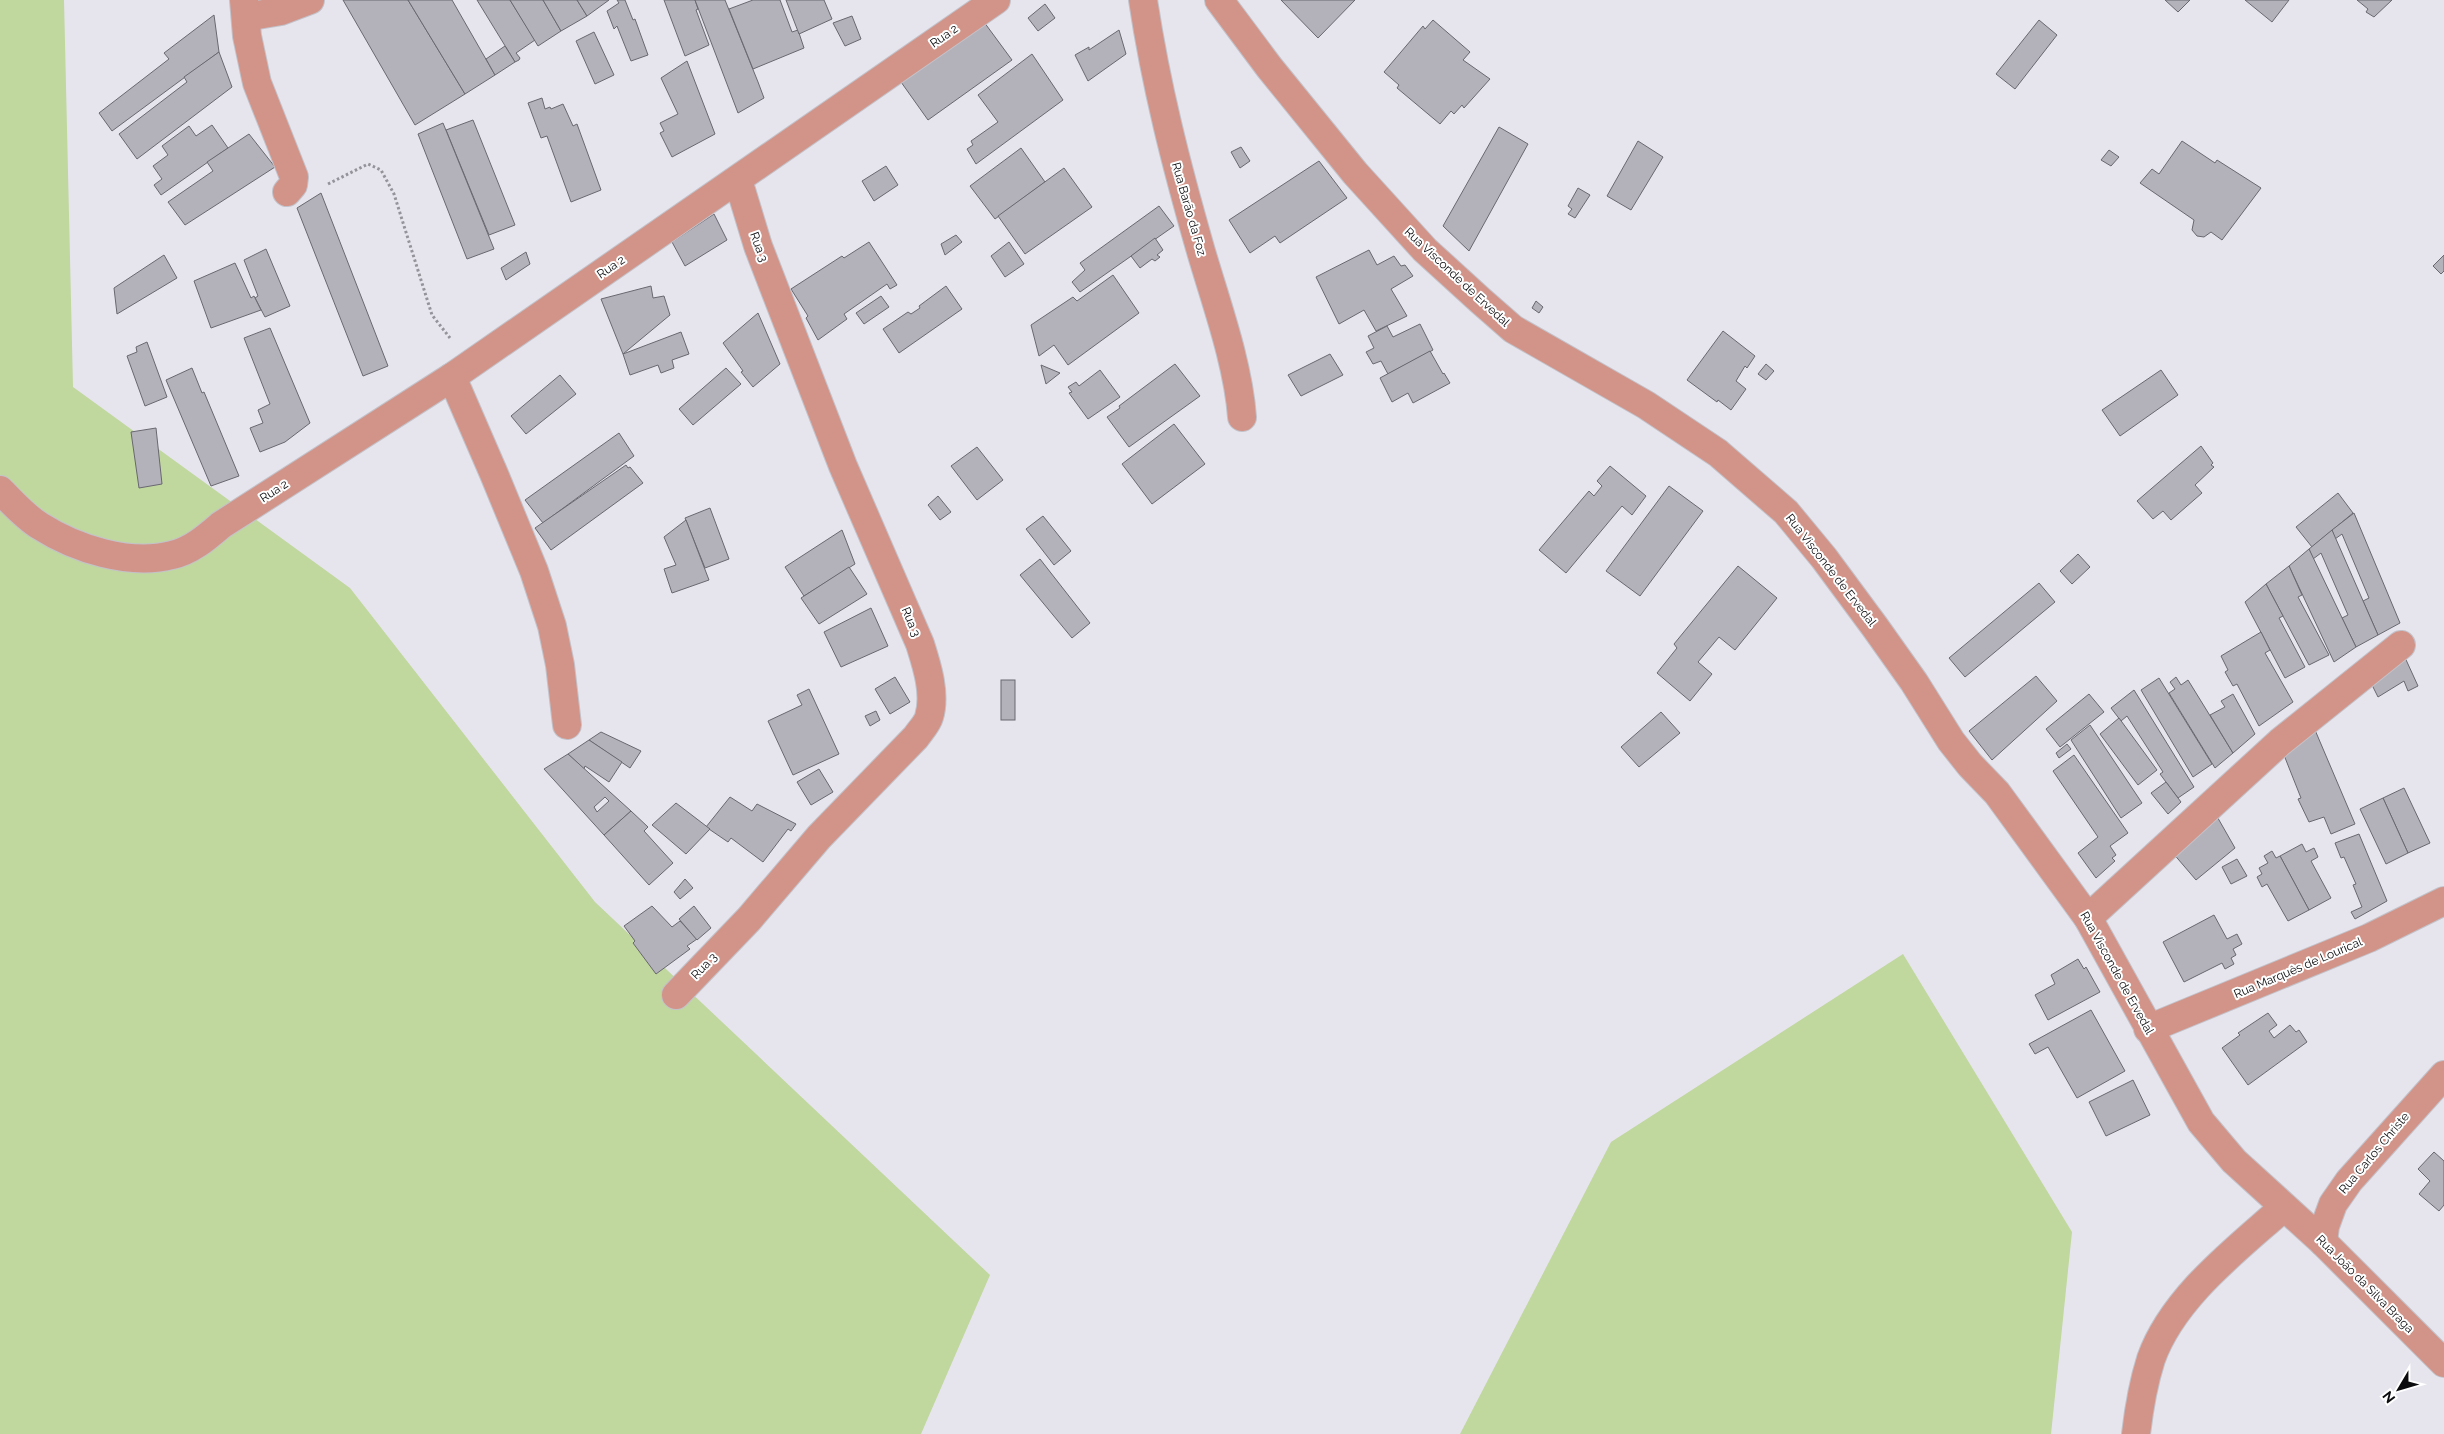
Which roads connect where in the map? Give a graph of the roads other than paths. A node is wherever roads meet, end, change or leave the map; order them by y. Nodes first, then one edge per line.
1 (310, 0) edge
2 (996, 0) edge
3 (1142, 0) edge
4 (1220, 0) edge
5 (245, 9) edge
6 (738, 180) junction
7 (290, 187) road end
8 (460, 371) junction
9 (1242, 417) dead end
10 (0, 490) edge
11 (2401, 645) dead end
12 (567, 725) dead end
13 (2444, 901) edge
14 (2088, 918) junction
15 (676, 995) dead end
16 (2148, 1029) junction
17 (2444, 1075) edge
18 (2284, 1207) junction
19 (2323, 1242) junction
20 (2444, 1363) edge
21 (2136, 1434) edge

1 - 5 street
2 - 6 street, Rua 2
3 - 9 street, Rua Barão da Foz
4 - 14 street, Rua Visconde de Ervedal
5 - 7 street
6 - 8 street, Rua 2
6 - 15 street, Rua 3
8 - 10 street, Rua 2
8 - 12 street
11 - 14 street
13 - 16 street, Rua Marquês de Lourical
14 - 16 street, Rua Visconde de Ervedal
16 - 18 street, Rua Visconde de Ervedal
17 - 19 street, Rua Carlos Christe
18 - 19 street, Rua João da Silva Braga
18 - 21 street
19 - 20 street, Rua João da Silva Braga

